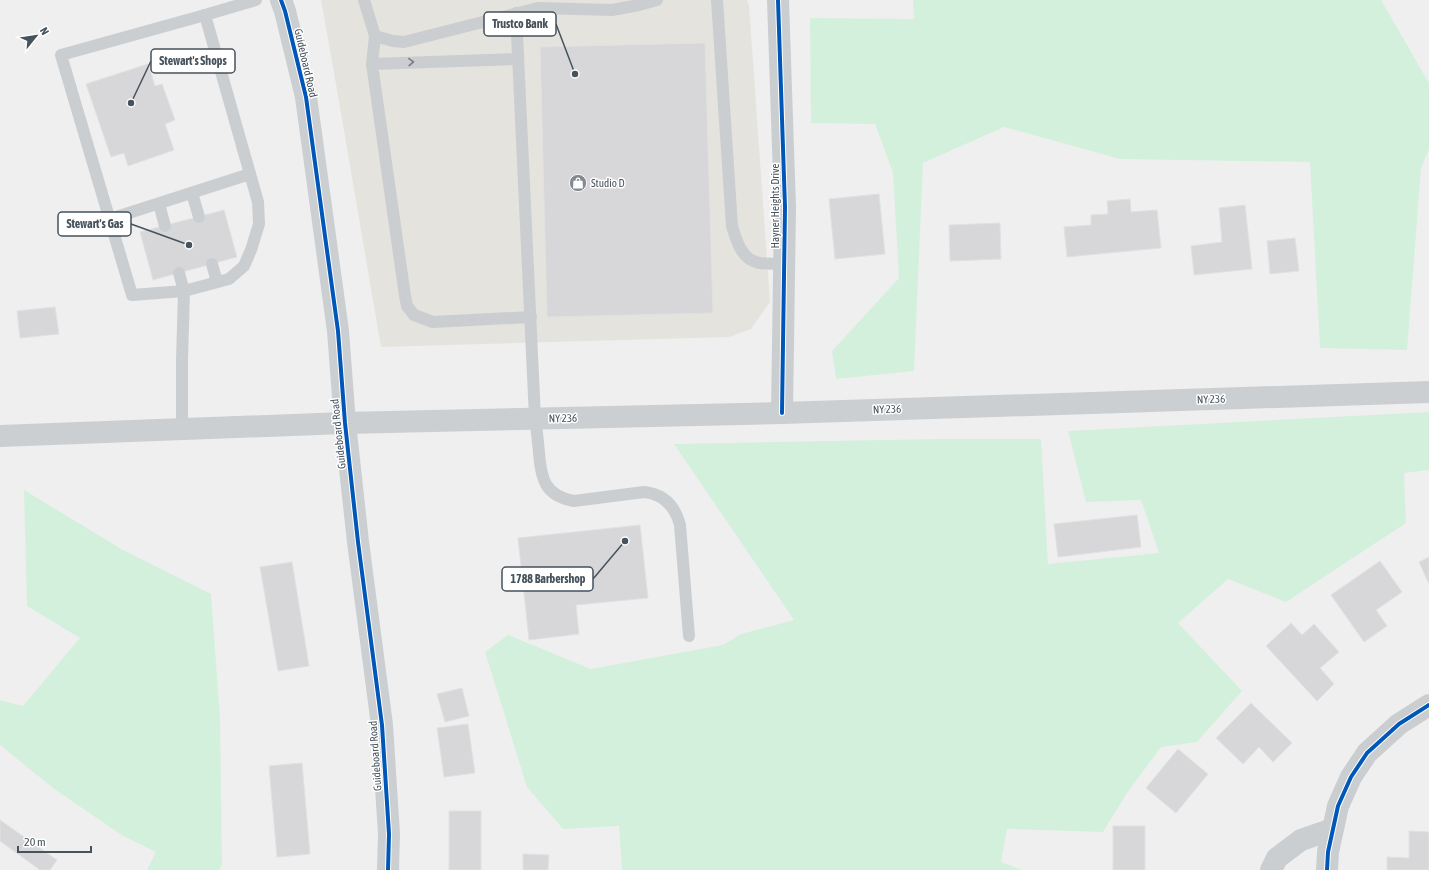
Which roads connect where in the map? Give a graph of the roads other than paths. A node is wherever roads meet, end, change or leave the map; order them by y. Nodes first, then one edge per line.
1 (256, 0) edge
2 (281, 0) edge
3 (364, 0) edge
4 (657, 0) edge
5 (717, 0) edge
6 (778, 0) edge
7 (516, 13) junction
8 (205, 15) junction
9 (375, 36) junction
10 (518, 59) junction
11 (372, 64) junction
12 (250, 174) junction
13 (192, 193) junction
14 (159, 204) junction
15 (199, 217) dead end
16 (110, 219) junction
17 (166, 226) dead end
18 (212, 264) dead end
19 (784, 264) junction
20 (178, 273) dead end
21 (217, 282) junction
22 (184, 291) junction
23 (531, 317) junction
24 (1429, 392) edge
25 (782, 413) junction
26 (536, 418) junction
27 (345, 423) junction
28 (182, 429) junction
29 (0, 436) edge
30 (689, 636) dead end
31 (1429, 705) edge
32 (1333, 829) junction
33 (388, 870) edge
34 (1271, 870) edge
35 (1327, 870) edge

1 - 8 lane
2 - 27 main road, Guideboard Road
3 - 9 lane
4 - 7 lane
5 - 19 lane
6 - 19 street, Hayner Heights Drive
7 - 9 lane
7 - 10 lane
8 - 12 lane
8 - 16 lane
9 - 11 lane
11 -> 10 lane
10 - 23 lane
11 - 23 lane
12 - 13 lane
12 - 21 lane
13 - 14 lane
13 - 15 lane
14 - 16 lane
14 - 17 lane
16 - 22 lane
18 - 21 lane
19 - 25 street, Hayner Heights Drive
20 - 22 lane
21 - 22 lane
22 - 28 lane
23 - 26 lane
24 - 25 main road, NY 236 / NY 236
25 - 26 main road, NY 236 / NY 236
26 - 27 main road, NY 236 / NY 236
26 - 30 lane
27 - 28 main road, NY 236
27 - 33 main road, Guideboard Road
28 - 29 main road, NY 236
31 - 32 street
32 - 34 street
32 - 35 street

